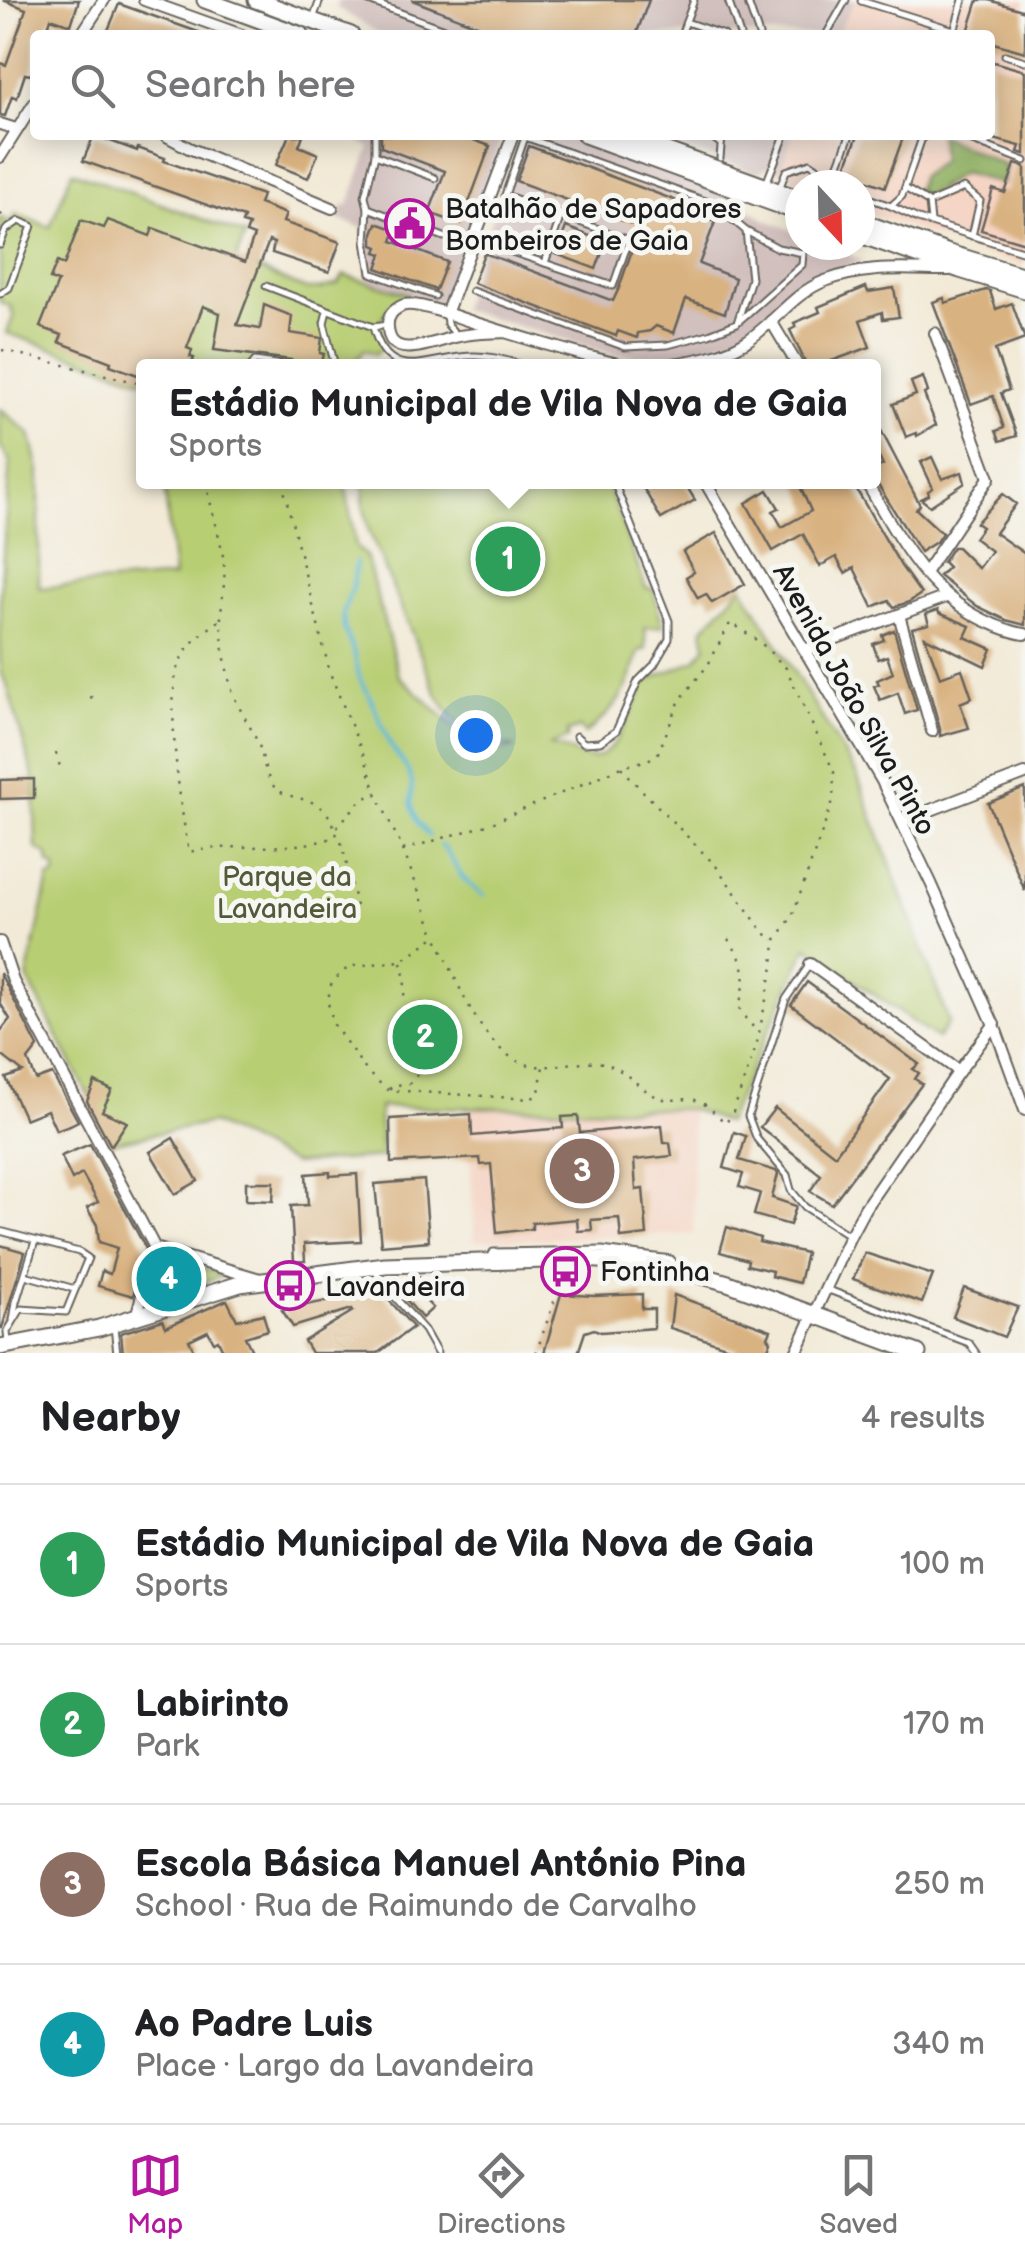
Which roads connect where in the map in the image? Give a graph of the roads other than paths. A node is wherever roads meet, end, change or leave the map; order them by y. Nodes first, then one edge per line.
1 (104, 0) edge
2 (144, 0) edge
3 (205, 0) edge
4 (256, 0) edge
5 (320, 0) edge
6 (366, 0) edge
7 (694, 0) edge
8 (728, 0) edge
9 (748, 0) edge
10 (846, 0) edge
11 (963, 0) edge
12 (861, 1) edge
13 (312, 20) junction
14 (686, 22) junction
15 (83, 30) edge
16 (228, 30) edge
17 (287, 30) edge
18 (338, 30) edge
19 (447, 30) edge
20 (683, 30) edge
21 (709, 30) edge
22 (738, 30) edge
23 (757, 30) edge
24 (829, 30) edge
25 (945, 30) edge
26 (955, 30) edge
27 (1005, 55) dead end
28 (1025, 60) edge
29 (30, 109) edge
30 (0, 124) edge
31 (16, 129) junction
32 (175, 140) edge
33 (375, 140) edge
34 (511, 140) edge
35 (525, 140) edge
36 (534, 140) edge
37 (599, 140) edge
38 (637, 140) edge
39 (716, 140) edge
40 (721, 140) edge
41 (784, 140) edge
42 (848, 140) edge
43 (921, 140) edge
44 (970, 140) edge
45 (721, 144) junction
46 (374, 155) junction
47 (0, 158) edge
48 (720, 158) dead end
49 (1025, 161) edge
50 (789, 170) edge
51 (822, 170) edge
52 (837, 170) edge
53 (785, 172) edge
54 (435, 178) dead end
55 (905, 188) junction
56 (772, 189) junction
57 (785, 194) edge
58 (875, 200) edge
59 (929, 204) junction
60 (891, 206) junction
61 (332, 208) dead end
62 (368, 208) junction
63 (785, 208) edge
64 (561, 215) junction
65 (931, 224) junction
66 (875, 226) edge
67 (746, 231) junction
68 (972, 236) junction
69 (444, 237) dead end
70 (875, 240) edge
71 (0, 245) edge
72 (500, 248) dead end
73 (1025, 252) edge
74 (545, 262) junction
75 (960, 270) junction
76 (1025, 276) edge
77 (266, 286) dead end
78 (1025, 290) edge
79 (472, 291) dead end
80 (0, 294) edge
81 (435, 296) dead end
82 (327, 310) junction
83 (446, 319) junction
84 (771, 321) junction
85 (736, 323) junction
86 (387, 325) junction
87 (372, 327) junction
88 (504, 332) junction
89 (935, 333) dead end
90 (457, 336) junction
91 (333, 359) edge
92 (394, 359) edge
93 (452, 359) edge
94 (502, 359) edge
95 (594, 359) edge
96 (702, 359) edge
97 (794, 359) edge
98 (617, 489) edge
99 (709, 489) edge
100 (870, 489) edge
101 (924, 572) junction
102 (946, 597) junction
103 (898, 615) junction
104 (1025, 634) edge
105 (805, 650) junction
106 (932, 731) dead end
107 (576, 736) dead end
108 (1025, 774) edge
109 (902, 821) junction
110 (0, 942) edge
111 (810, 964) joint
112 (994, 1025) junction
113 (959, 1071) junction
114 (1025, 1110) edge
115 (0, 1230) edge
116 (850, 1236) junction
117 (35, 1241) junction
118 (155, 1248) junction
119 (488, 1262) junction
120 (374, 1266) junction
121 (677, 1270) junction
122 (24, 1275) junction
123 (266, 1280) junction
124 (75, 1288) junction
125 (826, 1289) junction
126 (814, 1315) junction
127 (136, 1317) junction
128 (12, 1322) junction
129 (114, 1324) junction
130 (4, 1339) edge
131 (118, 1353) edge
132 (437, 1353) edge
133 (796, 1353) edge
134 (918, 1353) edge
135 (976, 1353) edge

1 - 15 street
2 - 16 street
3 - 17 main road
4 - 13 main road
5 - 13 lane
6 - 19 lane
7 - 14 lane
8 - 22 lane
9 - 23 lane
10 - 24 lane
11 - 26 lane
12 - 25 lane
13 - 18 main road
14 - 20 lane
14 - 21 lane
27 - 28 lane
29 - 31 street
30 - 31 street
31 - 47 street
32 - 61 street
33 - 46 lane
34 - 83 street
35 - 64 lane
36 - 67 lane
37 - 63 main road
38 - 56 main road
39 - 45 lane
40 - 45 lane
41 - 56 lane
42 - 52 lane
43 - 55 lane
44 - 49 lane
45 - 48 lane
46 - 54 lane
46 - 62 lane
50 - 51 lane
53 - 56 lane
55 - 59 lane
55 - 60 lane
56 - 57 main road
58 - 60 lane
59 - 65 lane
59 - 68 lane
60 - 65 lane
62 - 69 lane
62 - 81 lane
64 - 74 lane
64 - 74 lane
65 - 68 lane
66 - 76 main road
67 - 85 lane
67 - 85 lane
68 - 73 lane
70 - 75 main road
71 - 80 lane
72 - 74 lane
75 - 78 main road
75 - 84 street
77 - 82 lane
79 - 85 lane
82 - 87 lane
82 - 91 lane
83 - 86 street
83 - 88 street
83 - 90 lane
84 - 96 street
84 - 97 street
86 - 87 lane
86 - 90 street
87 - 92 lane
88 - 90 street
88 - 95 street
89 - 101 street
93 - 94 lane
98 - 107 lane
99 - 105 street, Avenida João Silva Pinto
100 - 101 street
101 - 102 street
102 - 103 street
102 - 104 street
103 - 105 street
103 - 106 street
105 - 109 street, Avenida João Silva Pinto
108 - 109 street
109 - 112 street, Avenida João Silva Pinto
110 - 118 street
111 - 113 street
111 - 116 lane
112 - 113 street
112 - 114 street, Avenida João Silva Pinto
113 - 116 street
115 - 117 lane
116 - 125 street
117 - 122 lane
117 - 124 lane
118 - 123 street
118 - 127 street
119 - 120 main road
119 - 121 main road
119 - 121 lane
120 - 123 main road
120 - 132 lane
121 - 126 main road
122 - 124 lane
122 - 128 lane
123 - 127 main road
124 - 128 lane
125 - 126 street
125 - 135 lane
126 - 133 street
126 - 134 main road
127 - 129 main road
128 - 130 lane
129 - 130 main road
129 - 131 lane

